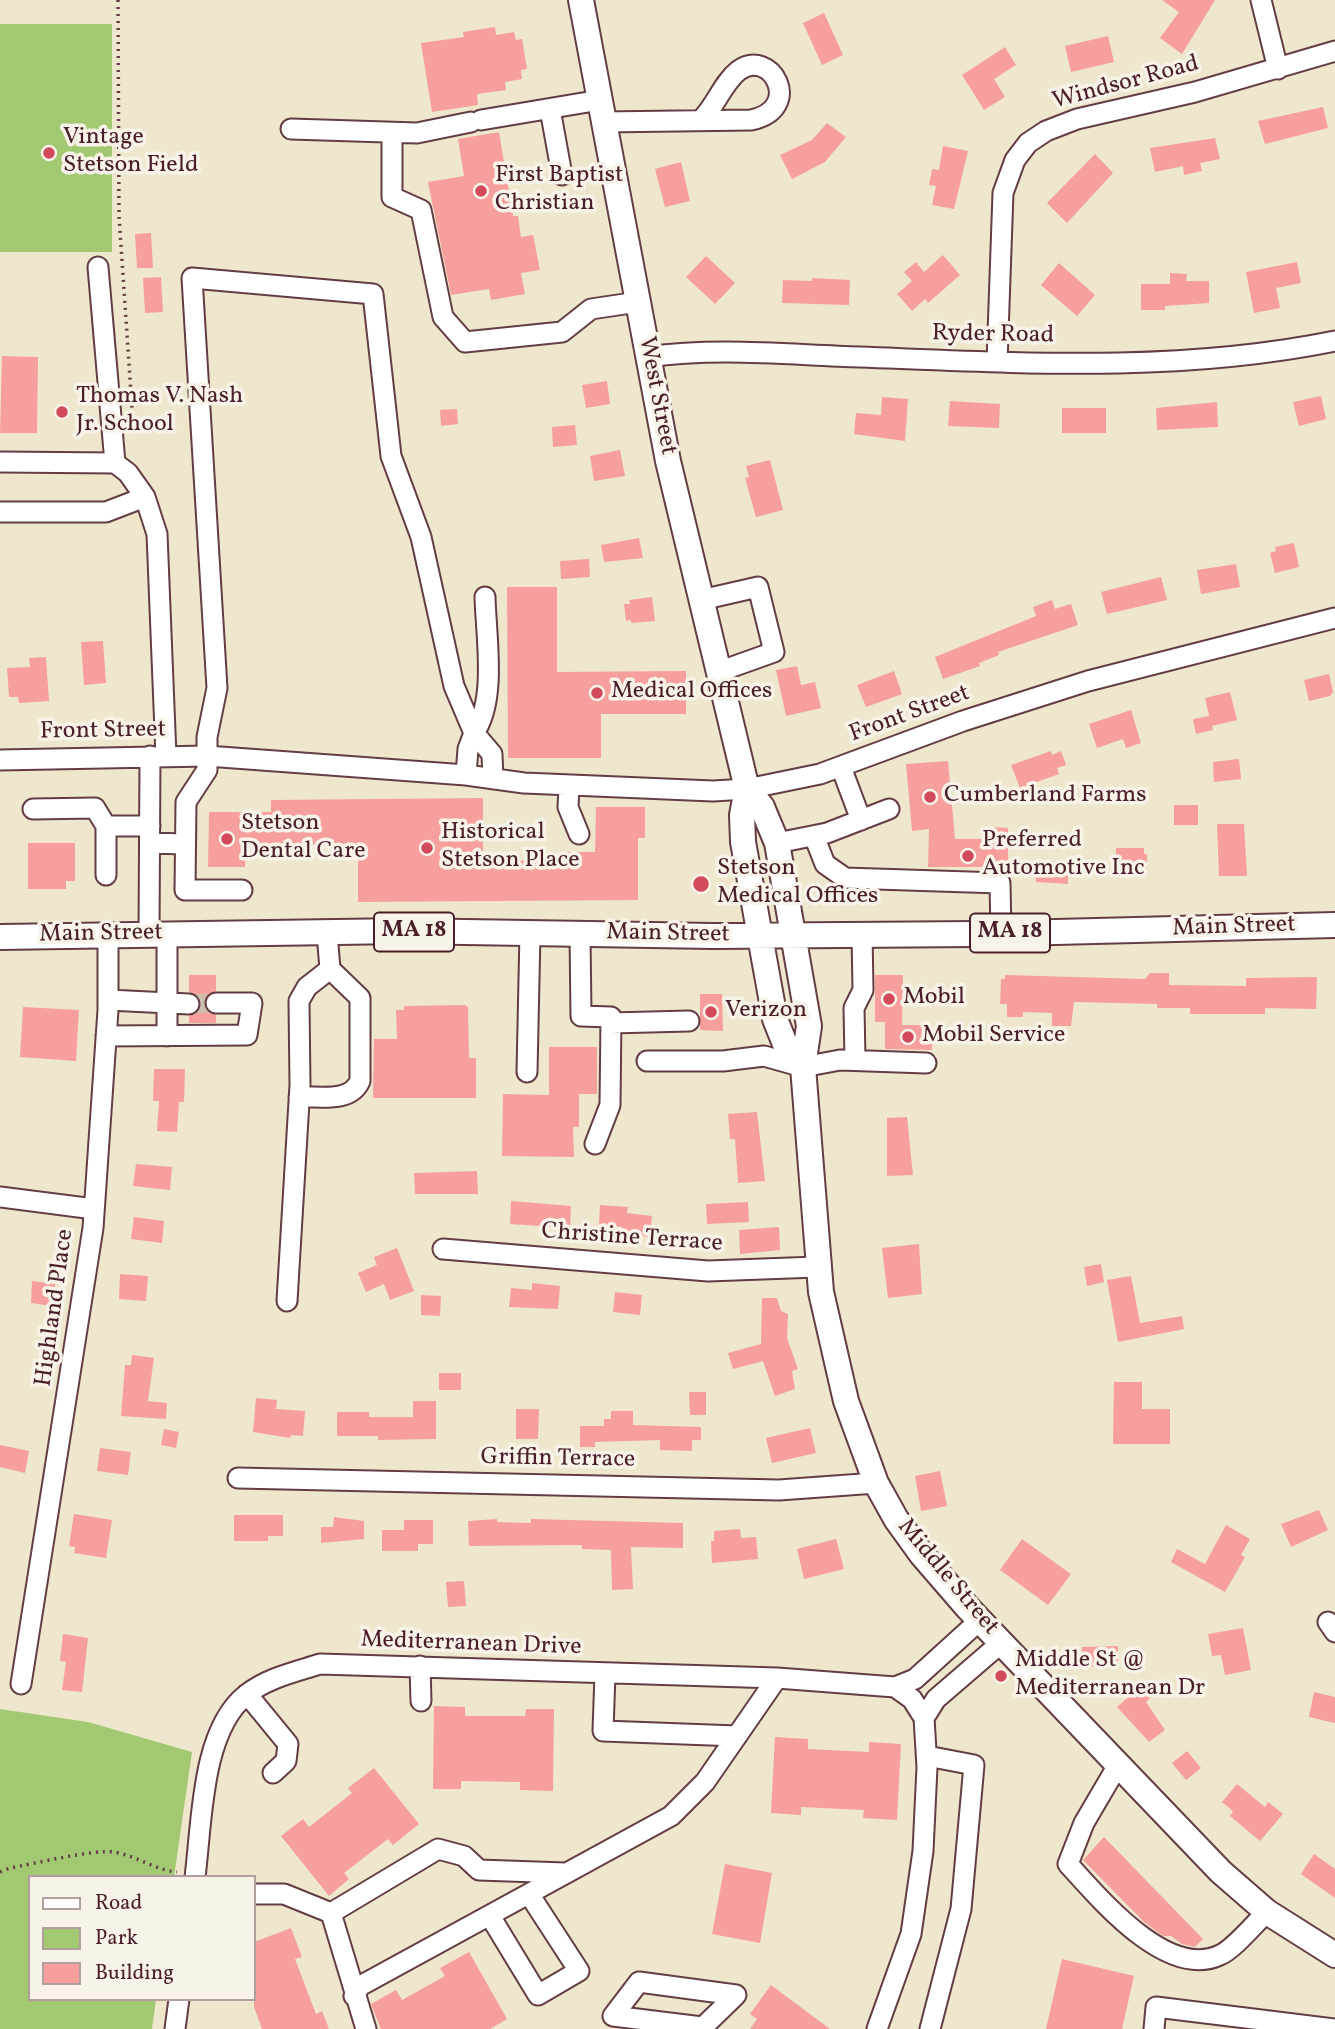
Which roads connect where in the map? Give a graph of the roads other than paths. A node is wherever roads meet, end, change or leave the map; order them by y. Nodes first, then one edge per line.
1 (581, 0) edge
2 (1261, 0) edge
3 (1335, 51) edge
4 (1278, 69) junction
5 (550, 108) junction
6 (602, 111) junction
7 (702, 119) dead end
8 (291, 129) dead end
9 (392, 133) junction
10 (562, 176) dead end
11 (98, 267) dead end
12 (638, 302) junction
13 (1335, 341) edge
14 (648, 357) junction
15 (997, 362) junction
16 (0, 462) edge
17 (115, 463) junction
18 (145, 496) junction
19 (0, 512) edge
20 (485, 597) dead end
21 (701, 600) junction
22 (1335, 618) edge
23 (718, 672) junction
24 (474, 733) junction
25 (158, 756) junction
26 (207, 756) junction
27 (0, 760) edge
28 (841, 766) junction
29 (466, 775) junction
30 (493, 779) junction
31 (569, 786) junction
32 (747, 789) junction
33 (33, 809) dead end
34 (889, 809) dead end
35 (861, 820) junction
36 (106, 826) junction
37 (579, 834) dead end
38 (150, 835) junction
39 (814, 836) junction
40 (777, 843) junction
41 (185, 844) junction
42 (106, 876) dead end
43 (242, 890) dead end
44 (1335, 925) edge
45 (327, 933) junction
46 (530, 933) junction
47 (158, 934) junction
48 (580, 934) junction
49 (862, 934) junction
50 (1001, 934) junction
51 (108, 935) junction
52 (760, 935) junction
53 (794, 935) junction
54 (0, 937) edge
55 (330, 969) junction
56 (108, 1000) junction
57 (216, 1003) tunnel mouth
58 (166, 1004) junction
59 (189, 1004) tunnel mouth
60 (689, 1021) dead end
61 (611, 1023) junction
62 (106, 1036) junction
63 (167, 1036) junction
64 (855, 1060) junction
65 (647, 1061) dead end
66 (926, 1063) dead end
67 (803, 1067) junction
68 (527, 1072) dead end
69 (299, 1097) junction
70 (594, 1144) dead end
71 (0, 1197) edge
72 (94, 1209) junction
73 (443, 1249) dead end
74 (817, 1267) junction
75 (287, 1301) dead end
76 (238, 1478) dead end
77 (876, 1483) junction
78 (979, 1620) junction
79 (1001, 1643) junction
80 (420, 1666) junction
81 (605, 1674) junction
82 (777, 1678) junction
83 (21, 1684) dead end
84 (895, 1687) junction
85 (247, 1694) junction
86 (421, 1701) dead end
87 (924, 1718) junction
88 (737, 1736) junction
89 (927, 1756) junction
90 (1118, 1765) junction
91 (273, 1773) dead end
92 (566, 1872) junction
93 (195, 1875) edge
94 (256, 1894) edge
95 (529, 1894) junction
96 (1267, 1912) junction
97 (331, 1913) junction
98 (490, 1916) junction
99 (1335, 1955) edge
100 (354, 1996) junction
101 (179, 2001) edge
102 (177, 2026) edge
103 (702, 2028) edge
104 (366, 2029) edge
105 (877, 2029) edge
106 (930, 2029) edge
107 (1154, 2029) edge
108 (1335, 2029) edge

1 - 6 main road, West Street
2 - 4 street
3 - 4 street, Windsor Road
4 - 15 street, Windsor Road
5 - 6 street
5 - 9 street
5 - 10 street
6 - 7 street
6 - 12 main road, West Street
8 - 9 street
9 - 12 street
11 - 17 street
12 - 14 main road, West Street
13 - 15 street, Ryder Road
14 - 15 street, Ryder Road
14 - 21 main road, West Street
16 - 17 street
17 - 18 street
18 - 19 street
18 - 25 street
20 - 24 street
21 - 23 main road, West Street
21 - 23 street
22 - 28 street, Front Street
23 - 32 main road, West Street
24 - 26 street
24 - 29 street
24 - 30 street
25 - 26 street, Front Street
25 - 27 street, Front Street
25 - 38 street
26 - 29 street, Front Street
26 - 41 street
28 - 32 street, Front Street
28 - 35 street
29 - 30 street, Front Street
30 - 31 street, Front Street
31 - 32 street, Front Street
31 - 37 street
32 - 40 main road, Middle Street
32 - 52 main road
33 - 36 street
34 - 35 street
35 - 39 street
36 - 38 street
36 - 42 street
38 - 41 street
38 - 47 street
39 - 40 street
39 - 50 street
40 - 53 main road, Middle Street
41 - 43 street
44 - 50 main road, Main Street / MA 18
45 - 46 main road, Main Street / MA 18
45 - 47 main road, Main Street / MA 18
45 - 55 street
46 - 48 main road, Main Street / MA 18
46 - 68 street
47 - 51 main road, Main Street / MA 18
47 - 58 street
48 - 52 main road, Main Street / MA 18
48 - 61 street
49 - 50 main road, Main Street / MA 18
49 - 53 main road, Main Street / MA 18
49 - 64 street
51 - 54 main road, Main Street / MA 18
51 - 56 street, Highland Place
52 - 53 main road, Main Street / MA 18
52 - 67 main road
53 - 67 main road, Middle Street
55 - 69 street
55 - 69 street
56 - 58 street
56 - 62 street, Highland Place
57 - 63 street
58 - 59 street
58 - 63 street
60 - 61 street
61 - 70 street
62 - 63 street
62 - 72 street, Highland Place
64 - 66 street
64 - 67 street
65 - 67 street
67 - 74 main road, Middle Street
69 - 75 street
71 - 72 street
72 - 83 street, Highland Place
73 - 74 street, Christine Terrace
74 - 77 main road, Middle Street
76 - 77 street, Griffin Terrace
77 - 78 main road, Middle Street
78 - 79 main road, Middle Street
78 - 84 street
79 - 87 street
79 - 90 main road, Middle Street
80 - 81 street, Mediterranean Drive
80 - 85 street, Mediterranean Drive
80 - 86 street
81 - 82 street, Mediterranean Drive
81 - 88 street
82 - 84 street, Mediterranean Drive
82 - 88 street
84 - 87 street
85 - 91 street
85 - 93 street, Mediterranean Drive
87 - 89 street
88 - 92 street
89 - 105 street
89 - 106 street
90 - 96 main road, Middle Street
90 - 96 street
92 - 95 street
92 - 97 street
94 - 97 street
95 - 98 street
95 - 98 street
96 - 99 main road, Middle Street
97 - 100 street
98 - 100 street
100 - 104 street
101 - 102 street
103 - 103 street
107 - 108 street

